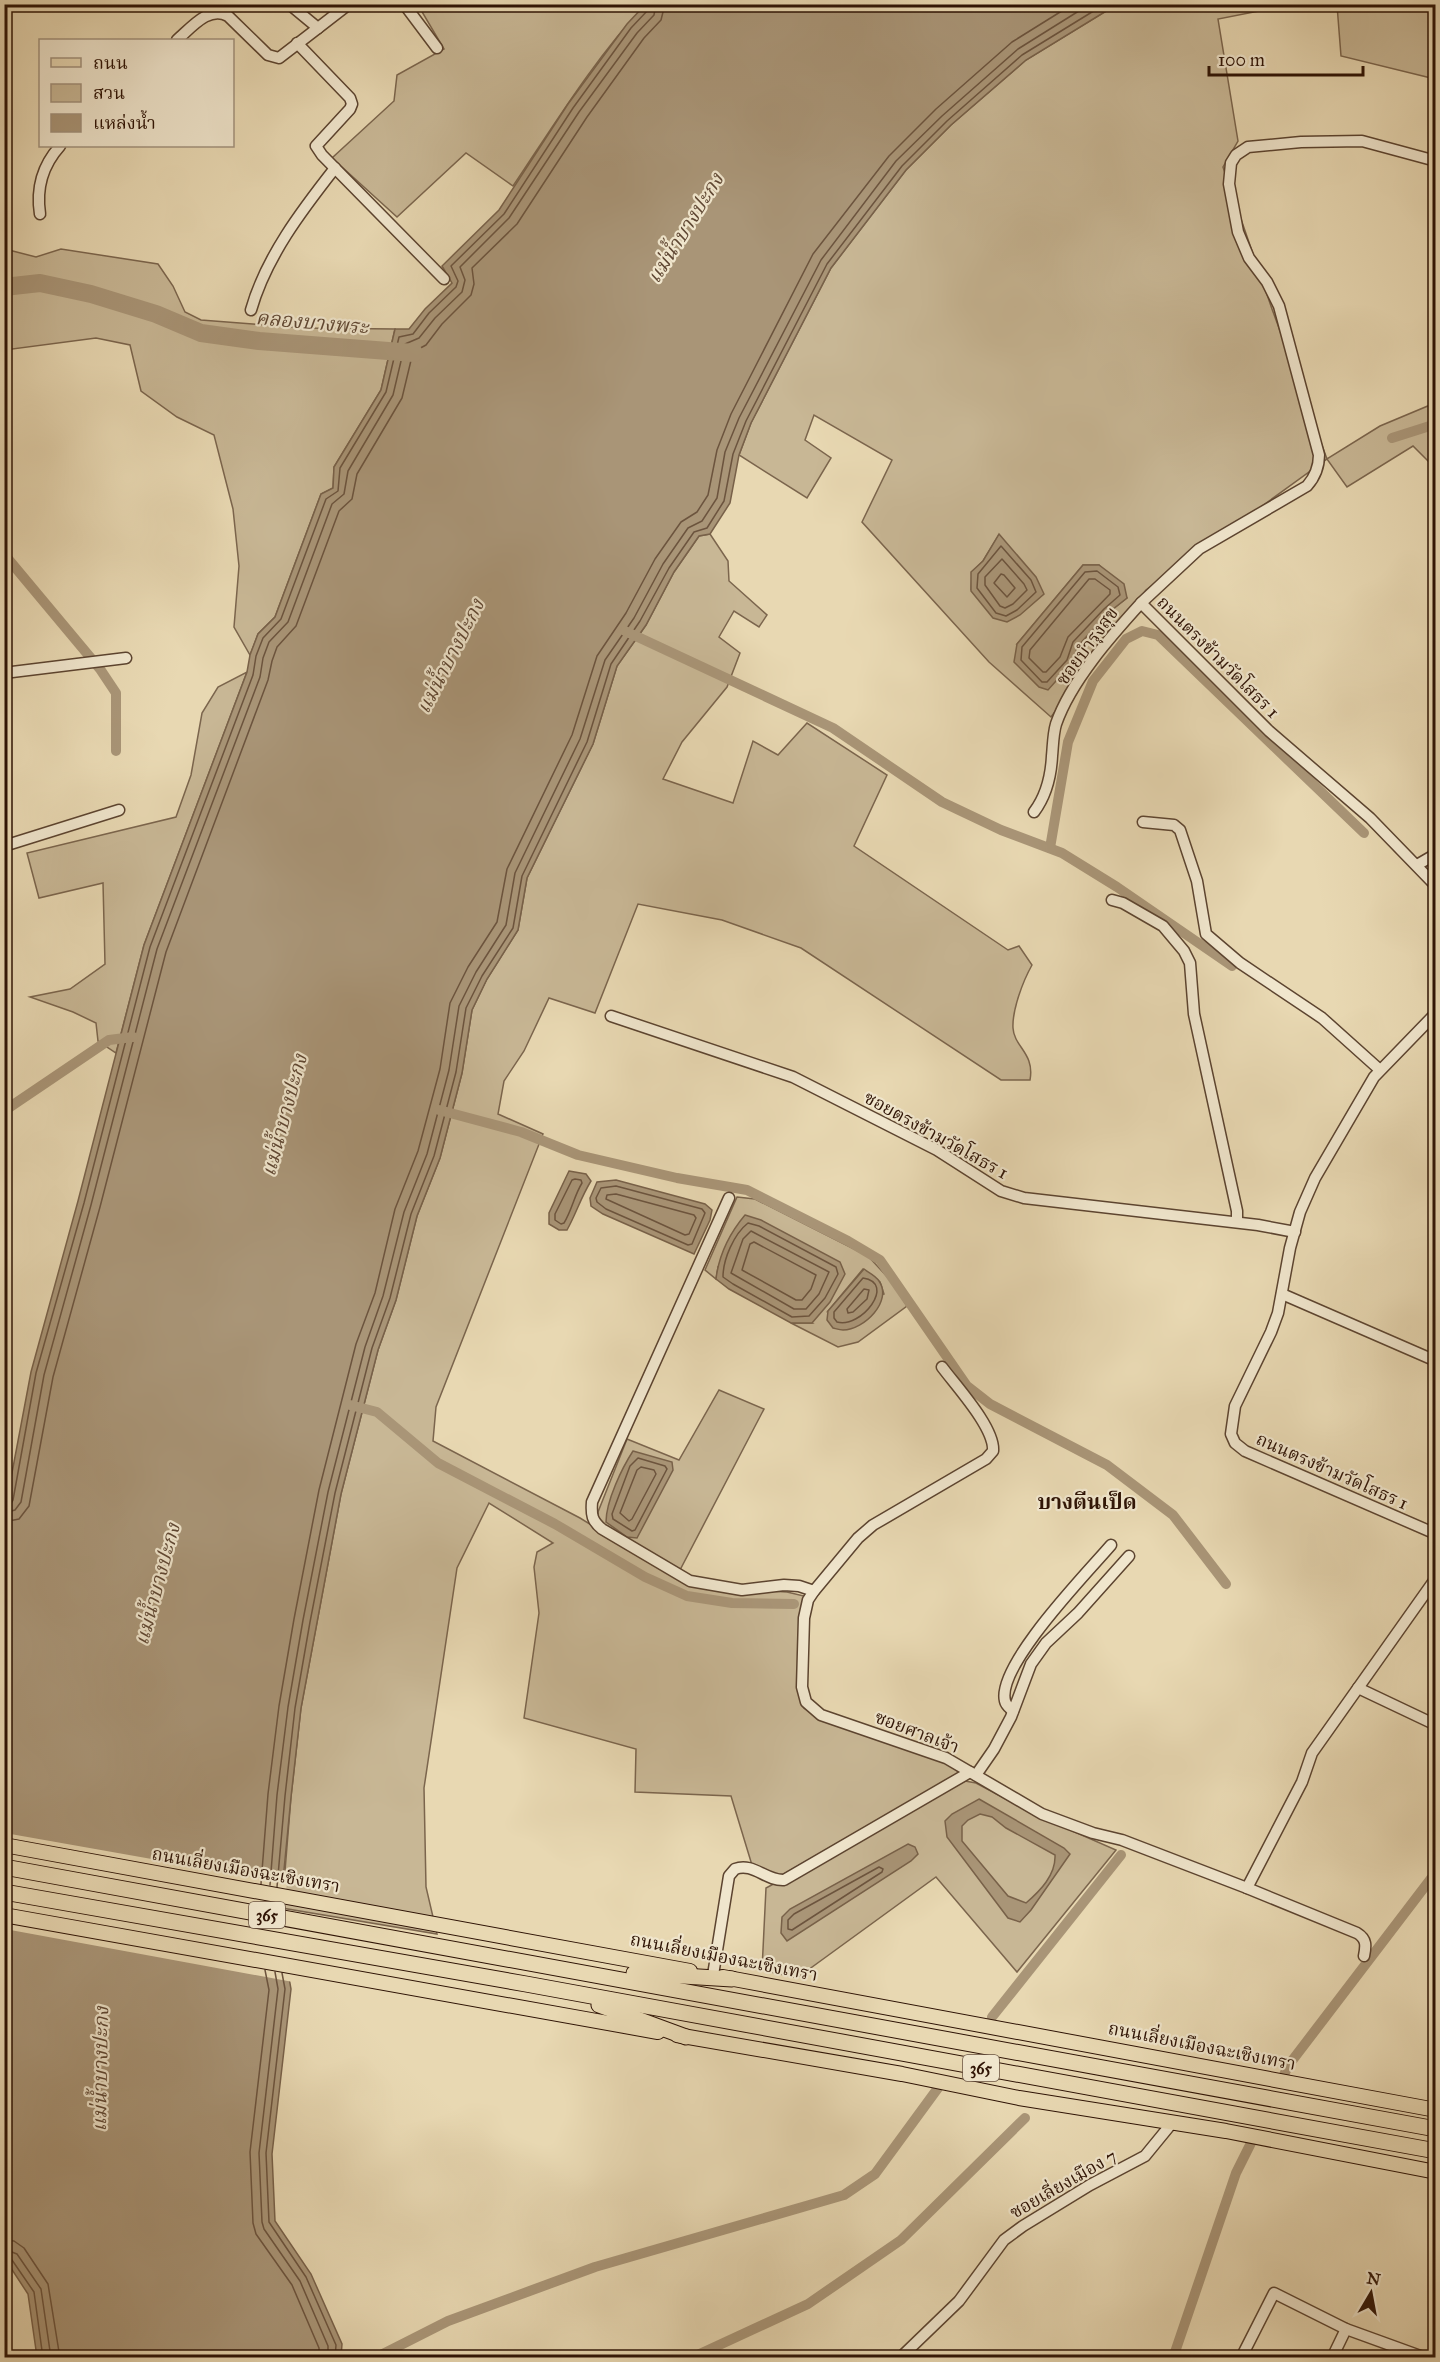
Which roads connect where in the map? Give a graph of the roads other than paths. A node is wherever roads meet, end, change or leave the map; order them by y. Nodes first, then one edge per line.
1 (289, 4) edge
2 (349, 4) edge
3 (404, 4) edge
4 (318, 28) junction
5 (178, 39) edge
6 (297, 43) junction
7 (437, 48) dead end
8 (59, 147) edge
9 (1436, 161) edge
10 (335, 168) junction
11 (40, 214) dead end
12 (444, 279) dead end
13 (251, 310) dead end
14 (1141, 603) junction
15 (126, 658) dead end
16 (4, 673) edge
17 (119, 810) dead end
18 (1034, 812) dead end
19 (1143, 822) dead end
20 (4, 846) edge
21 (1436, 854) edge
22 (1417, 865) junction
23 (1436, 886) edge
24 (1112, 900) dead end
25 (1436, 1013) edge
26 (611, 1016) dead end
27 (1380, 1070) junction
28 (729, 1198) dead end
29 (1237, 1222) junction
30 (1295, 1232) junction
31 (1282, 1294) junction
32 (1436, 1362) edge
33 (942, 1367) dead end
34 (1436, 1533) edge
35 (1112, 1545) dead end
36 (1129, 1556) dead end
37 (1436, 1578) edge
38 (814, 1591) junction
39 (1358, 1688) junction
40 (1013, 1711) junction
41 (1436, 1725) edge
42 (973, 1773) junction
43 (4, 1845) edge
44 (4, 1867) edge
45 (1246, 1888) junction
46 (4, 1892) edge
47 (4, 1915) edge
48 (1364, 1956) dead end
49 (565, 1969) junction
50 (713, 1976) junction
51 (732, 1979) junction
52 (560, 1990) junction
53 (686, 2037) junction
54 (1436, 2110) edge
55 (1172, 2123) junction
56 (1436, 2129) edge
57 (1436, 2151) edge
58 (1436, 2172) edge
59 (1346, 2329) junction
60 (900, 2358) edge
61 (1241, 2358) edge
62 (1332, 2358) edge
63 (1426, 2358) edge

1 - 4 street
2 - 4 street
3 - 7 street
4 - 6 street
5 - 6 street
6 - 10 street
8 - 11 street
9 - 14 street, ถนนตรงข้ามวัดโสธร 1
10 - 12 street
10 - 13 street
14 - 18 street, ซอยบำรุงสุข
14 - 22 street, ถนนตรงข้ามวัดโสธร 1
15 - 16 street
17 - 20 street
19 - 27 street
21 - 22 street
22 - 23 street, ถนนตรงข้ามวัดโสธร 1
24 - 29 street
25 - 27 street, ถนนตรงข้ามวัดโสธร 1
26 - 29 street, ซอยตรงข้ามวัดโสธร 1
27 - 30 street, ถนนตรงข้ามวัดโสธร 1
28 - 38 street
29 - 30 street, ซอยตรงข้ามวัดโสธร 1
30 - 31 street, ถนนตรงข้ามวัดโสธร 1
31 - 32 street
31 - 34 street, ถนนตรงข้ามวัดโสธร 1
33 - 38 street, ซอยศาลเจ้า
35 - 40 street
36 - 40 street
37 - 39 street
38 - 42 street, ซอยศาลเจ้า
39 - 41 street
39 - 45 street
40 - 42 street
42 - 45 street, ซอยศาลเจ้า
42 - 50 street
43 - 50 main road, ถนนเลี่ยงเมืองฉะเชิงเทรา / 365
44 - 49 highway, 365
45 - 48 street, ซอยศาลเจ้า
46 - 52 highway, 365
47 - 53 main road, 365
49 - 51 highway
49 - 56 highway, 365
50 - 51 main road, ถนนเลี่ยงเมืองฉะเชิงเทรา / 365
51 - 54 main road, ถนนเลี่ยงเมืองฉะเชิงเทรา / 365
52 - 53 highway
52 - 57 highway, 365
53 - 55 main road, 365
55 - 58 main road, 365
55 - 60 street, ซอยเลี่ยงเมือง 7
59 - 61 street
59 - 62 street
59 - 63 street

